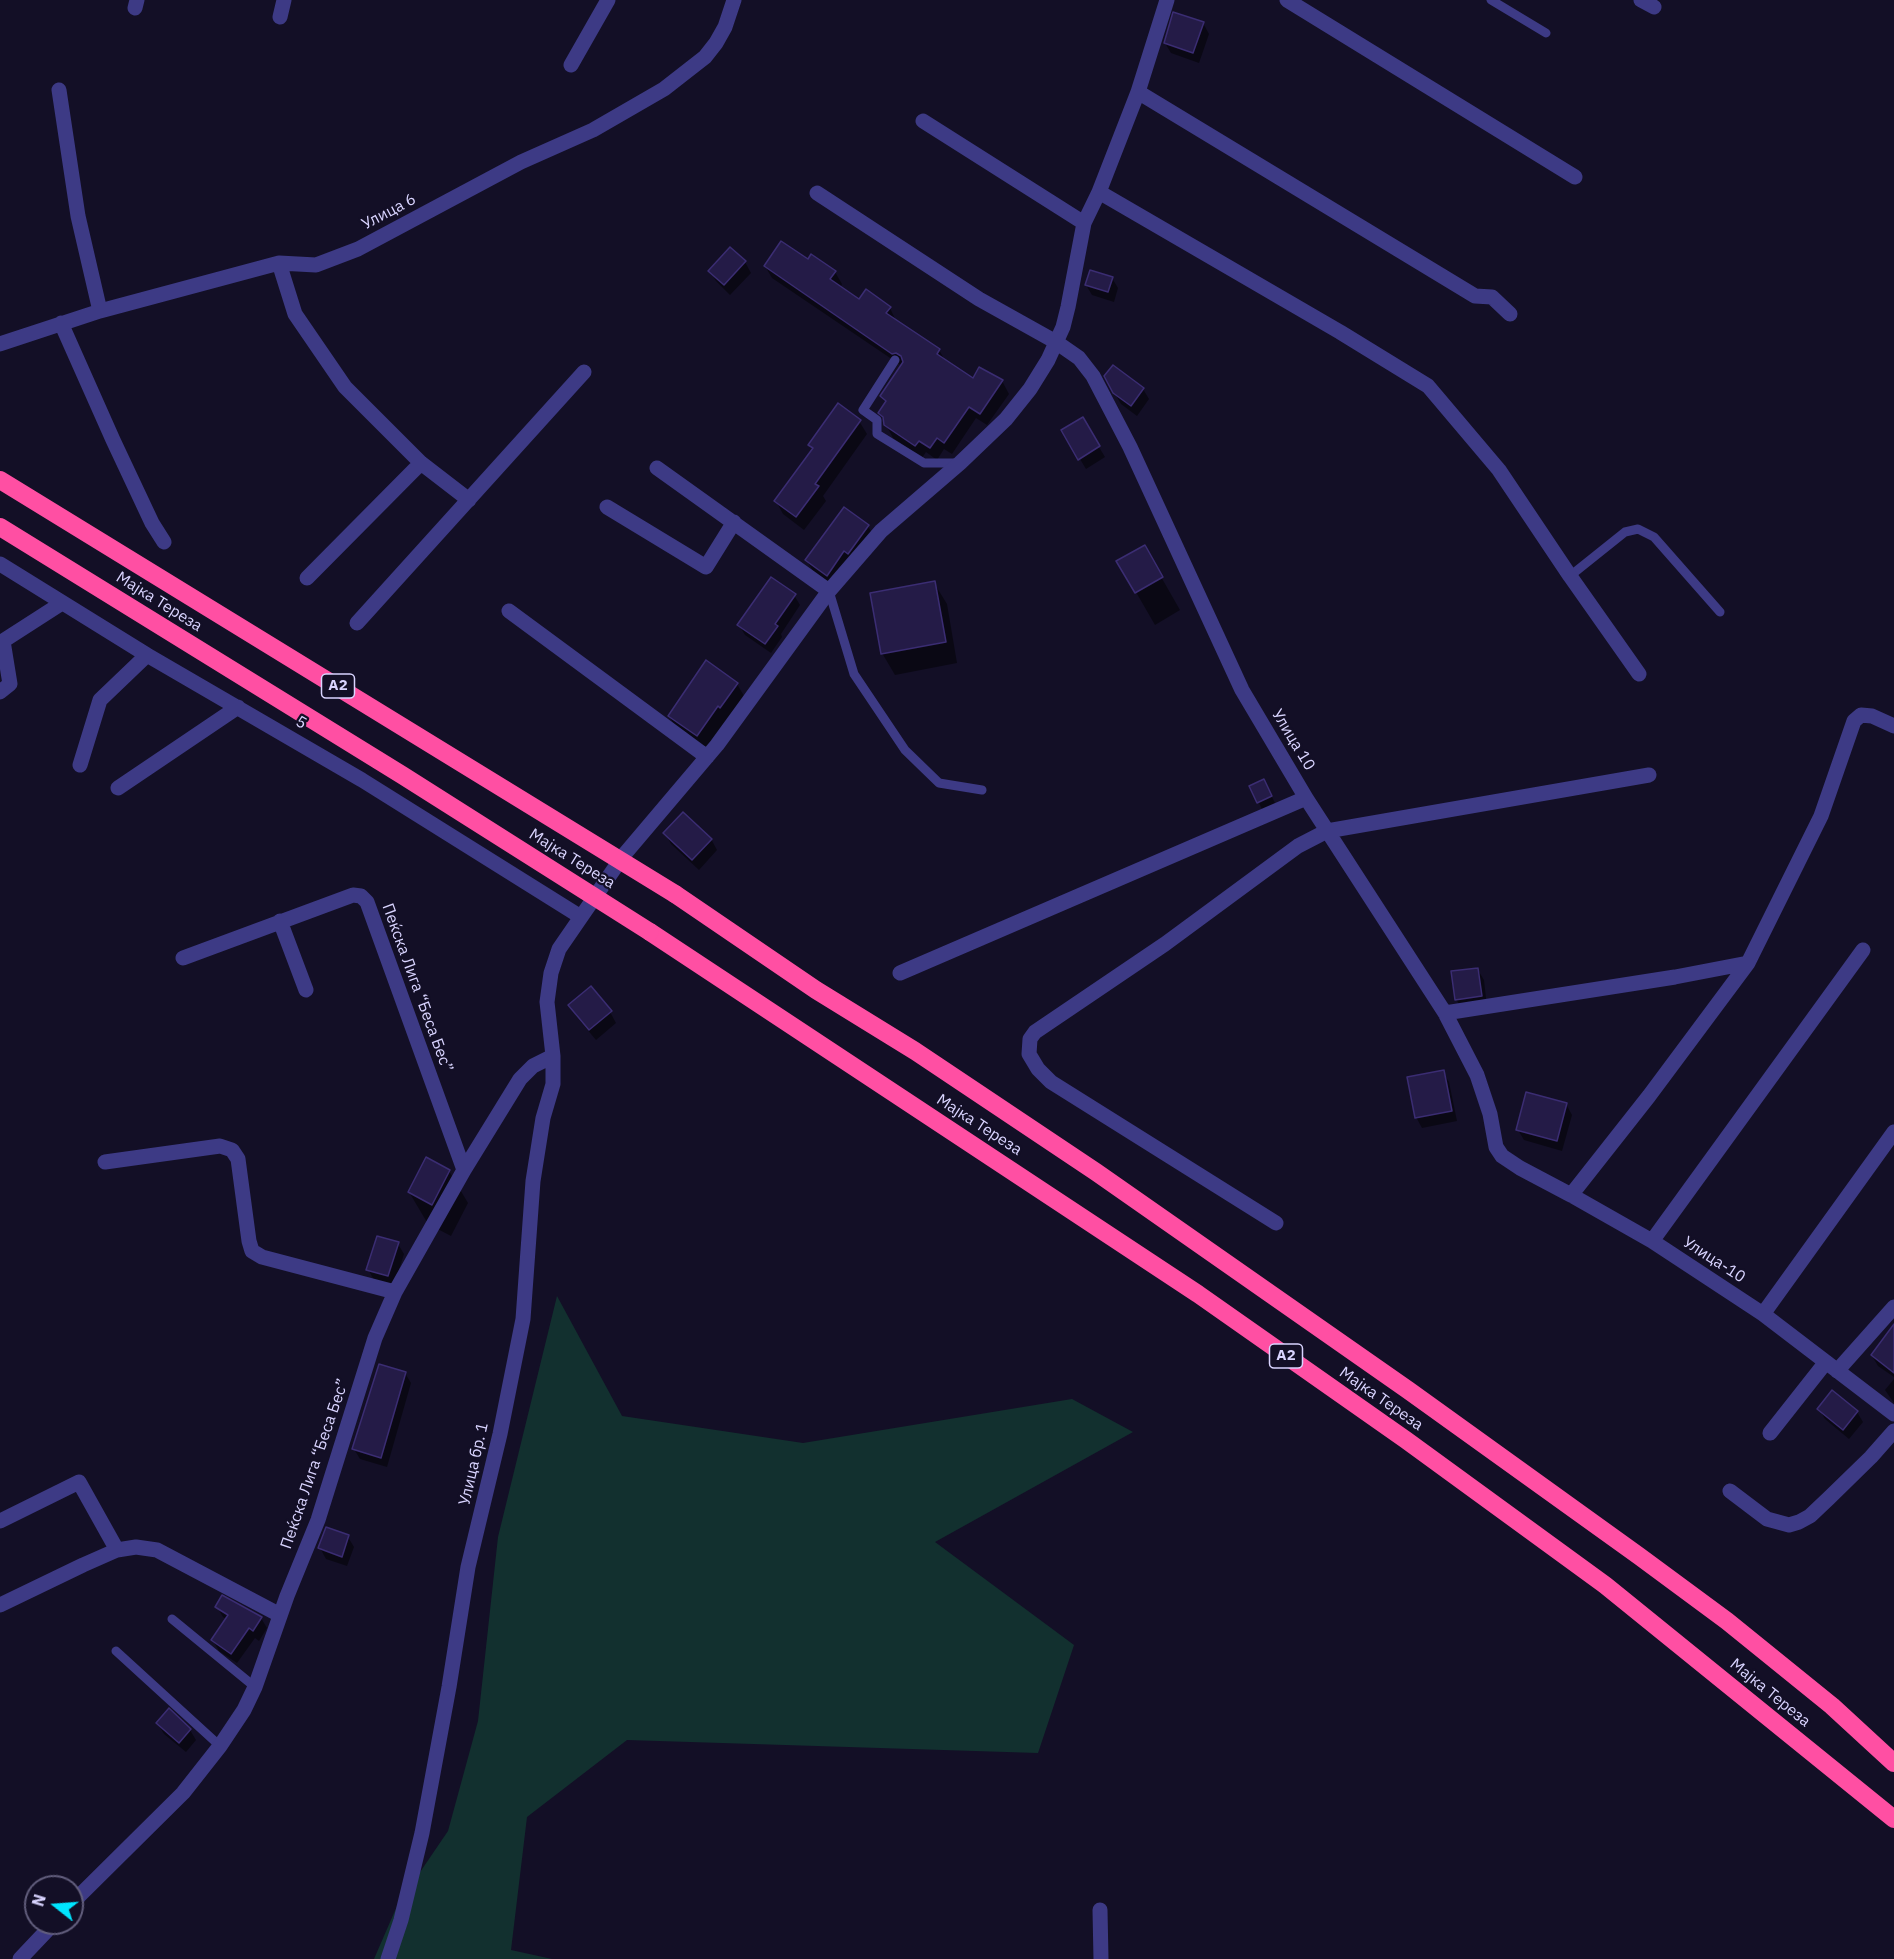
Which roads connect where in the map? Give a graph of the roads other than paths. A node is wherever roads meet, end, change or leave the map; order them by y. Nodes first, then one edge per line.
1 (284, 0) edge
2 (608, 0) edge
3 (734, 0) edge
4 (1167, 0) edge
5 (1287, 0) edge
6 (1491, 0) edge
7 (280, 17) dead end
8 (1546, 33) dead end
9 (572, 65) dead end
10 (59, 90) dead end
11 (1138, 92) junction
12 (923, 121) dead end
13 (1575, 177) dead end
14 (1099, 192) junction
15 (817, 193) dead end
16 (1084, 224) junction
17 (279, 263) junction
18 (100, 311) junction
19 (1510, 314) dead end
20 (62, 324) junction
21 (1056, 342) junction
22 (0, 344) edge
23 (895, 360) dead end
24 (585, 372) dead end
25 (422, 463) junction
26 (960, 463) junction
27 (657, 468) dead end
28 (0, 480) edge
29 (469, 500) junction
30 (607, 507) dead end
31 (734, 522) junction
32 (0, 527) edge
33 (164, 542) dead end
34 (0, 564) edge
35 (1570, 576) junction
36 (307, 578) dead end
37 (829, 591) junction
38 (62, 603) junction
39 (509, 611) dead end
40 (1720, 612) dead end
41 (357, 623) dead end
42 (147, 655) junction
43 (1639, 674) dead end
44 (0, 692) edge
45 (238, 707) junction
46 (1894, 726) edge
47 (707, 757) junction
48 (80, 765) dead end
49 (1649, 775) dead end
50 (118, 788) dead end
51 (982, 790) dead end
52 (1306, 798) junction
53 (1327, 831) junction
54 (580, 917) junction
55 (280, 921) junction
56 (1863, 950) dead end
57 (183, 958) dead end
58 (1748, 963) junction
59 (900, 973) dead end
60 (306, 990) dead end
61 (1445, 1013) junction
62 (553, 1056) junction
63 (1894, 1132) edge
64 (1502, 1156) joint
65 (105, 1162) dead end
66 (464, 1170) junction
67 (1571, 1194) junction
68 (1275, 1223) dead end
69 (1652, 1240) junction
70 (395, 1292) junction
71 (1894, 1307) edge
72 (1763, 1314) junction
73 (1832, 1367) junction
74 (1894, 1414) edge
75 (1894, 1431) edge
76 (1770, 1433) dead end
77 (1730, 1491) dead end
78 (0, 1521) edge
79 (117, 1550) junction
80 (0, 1605) edge
81 (280, 1615) junction
82 (172, 1619) dead end
83 (116, 1651) dead end
84 (255, 1687) junction
85 (220, 1746) junction
86 (1894, 1763) edge
87 (1894, 1819) edge
88 (84, 1891) edge
89 (1100, 1910) dead end
90 (43, 1935) edge
91 (20, 1959) edge
92 (388, 1959) edge
93 (1101, 1959) edge

1 - 7 street
2 - 9 street
3 - 17 street, Улица 6
4 - 11 street, Улица бр. 1
5 - 13 street
6 - 8 lane
10 - 18 street
11 - 14 street, Улица бр. 1
11 - 19 street
12 - 16 street
14 - 16 street, Улица бр. 1
14 - 35 street
15 - 21 street, Улица 10
16 - 21 street, Улица бр. 1
17 - 18 street, Улица 6
17 - 25 street
18 - 20 street, Улица 6
20 - 22 street, Улица 6
20 - 33 street
21 - 26 street, Улица бр. 1
21 - 52 street, Улица 10
23 - 26 lane
24 - 29 street
25 - 29 street
25 - 36 street
26 - 37 street, Улица бр. 1
27 - 31 street
28 - 86 highway, Мајка Тереза / A2, bridge
29 - 41 street
30 - 31 street
31 - 37 street
32 - 87 highway, Мајка Тереза / A2, bridge
34 - 38 street, 5
35 - 40 lane
35 - 43 street
37 - 47 street, Улица бр. 1
37 - 51 lane
38 - 42 street, 5
38 - 44 street
39 - 47 street
42 - 45 street, 5
42 - 48 street
45 - 50 street
45 - 54 street, 5
46 - 58 street
47 - 54 street, Улица бр. 1
49 - 53 street
52 - 53 street, Улица 10
52 - 59 street
53 - 61 street, Улица 10
53 - 68 street
54 - 62 street, Улица бр. 1
55 - 57 street, Пеќска Лига “Беса Бес”
55 - 60 street
55 - 66 street, Пеќска Лига “Беса Бес”
56 - 69 street
58 - 61 street
58 - 67 street
61 - 64 street, Улица 10
62 - 66 street, Пеќска Лига “Беса Бес”
62 - 92 street, Улица бр. 1
63 - 72 street
64 - 67 street, Улица-10
65 - 70 street
66 - 70 street, Пеќска Лига “Беса Бес”
67 - 69 street, Улица-10
69 - 72 street, Улица-10
70 - 81 street, Пеќска Лига “Беса Бес”
71 - 73 street
72 - 73 street, Улица-10
73 - 74 street, Улица-10
73 - 76 street
75 - 77 street
78 - 79 street
79 - 80 street
79 - 81 street
81 - 84 street, Пеќска Лига “Беса Бес”
82 - 84 lane
83 - 85 lane
84 - 85 street, Пеќска Лига “Беса Бес”
85 - 88 street, Пеќска Лига “Беса Бес”
89 - 93 street
90 - 91 street

